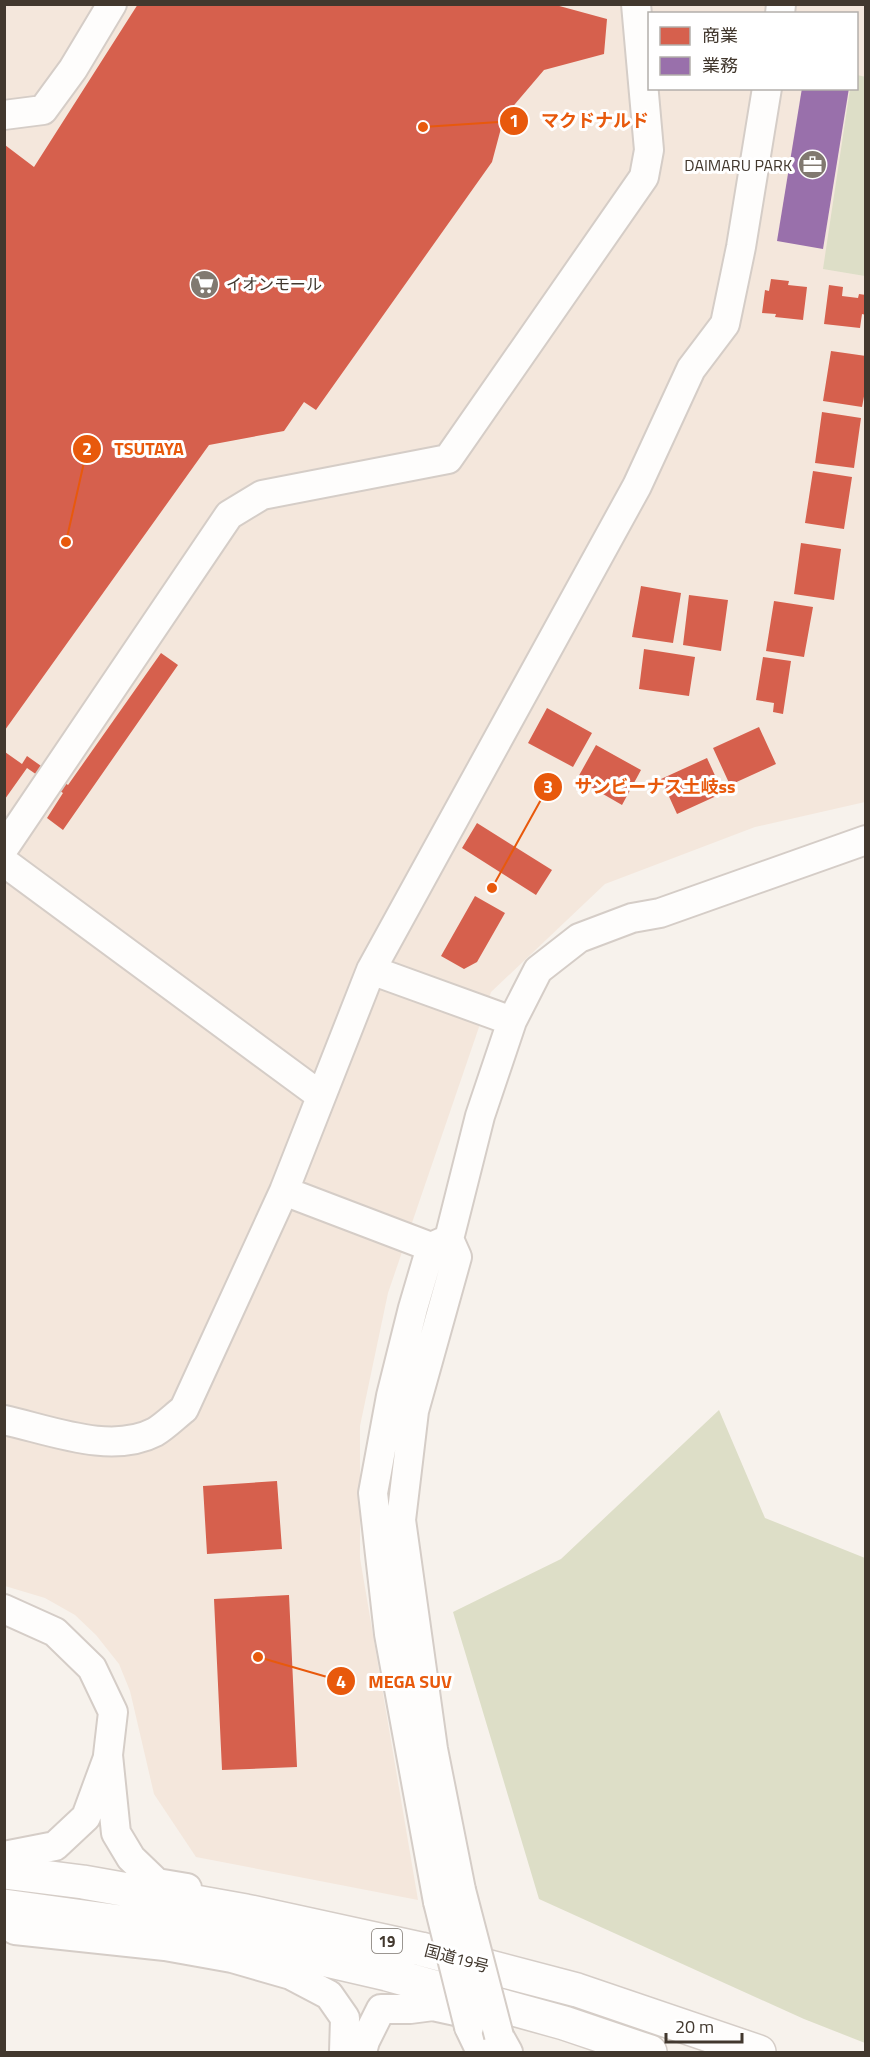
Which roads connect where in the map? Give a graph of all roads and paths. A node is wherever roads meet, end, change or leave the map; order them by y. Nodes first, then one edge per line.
1 (112, 4) edge
2 (636, 4) edge
3 (767, 90) edge
4 (4, 115) edge
5 (866, 840) edge
6 (4, 848) edge
7 (4, 862) edge
8 (371, 970) junction
9 (512, 1021) junction
10 (321, 1096) junction
11 (284, 1191) junction
12 (440, 1243) junction
13 (4, 1420) edge
14 (4, 1609) edge
15 (108, 1755) junction
16 (4, 1856) edge
17 (4, 1872) edge
18 (4, 1906) edge
19 (4, 1923) edge
20 (421, 1949) junction
21 (489, 2042) edge
22 (344, 2052) edge
23 (362, 2052) edge
24 (607, 2052) edge
25 (650, 2052) edge
26 (759, 2052) edge

1 - 4 street
2 - 6 street
3 - 8 street
5 - 9 street
7 - 10 street
8 - 9 street
8 - 10 street
9 - 12 street
10 - 11 street
11 - 12 street
11 - 13 street
12 - 21 street, bridge
14 - 15 street
15 - 16 street
15 - 20 street
17 - 20 highway, 国道19号 / 19
18 - 25 highway, 国道19号 / 19
19 - 22 street
20 - 26 highway, 国道19号 / 19
23 - 24 street

